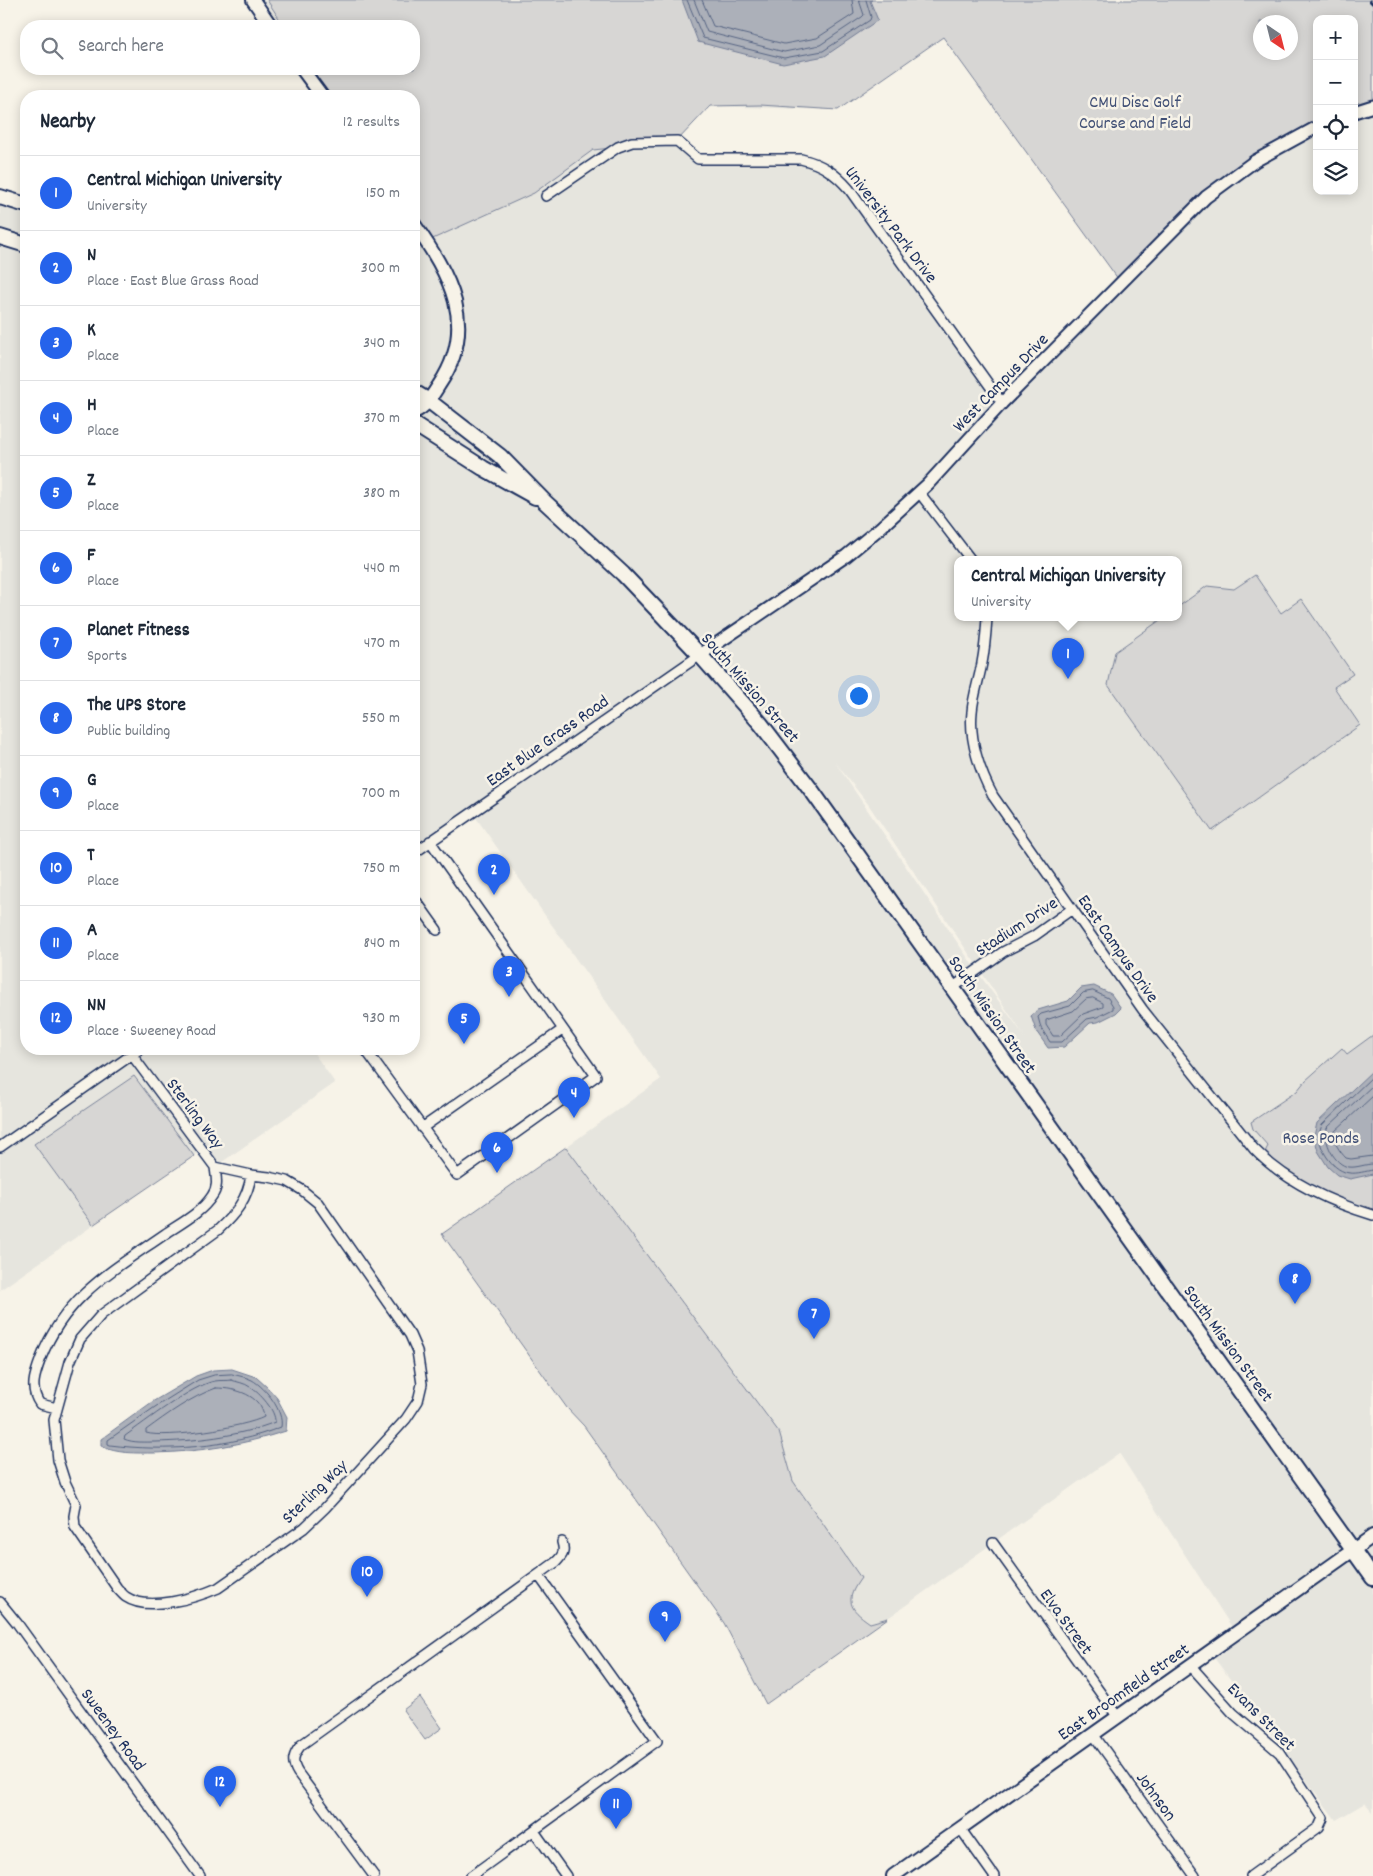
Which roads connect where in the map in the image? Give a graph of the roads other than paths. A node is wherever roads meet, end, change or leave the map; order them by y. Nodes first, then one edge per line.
1 (252, 0) edge
2 (267, 20) edge
3 (306, 75) edge
4 (318, 90) edge
5 (1373, 106) edge
6 (1358, 111) edge
7 (1313, 129) edge
8 (546, 196) dead end
9 (0, 197) edge
10 (20, 203) edge
11 (420, 233) edge
12 (0, 237) edge
13 (20, 243) edge
14 (420, 396) edge
15 (429, 401) junction
16 (1002, 403) junction
17 (420, 410) edge
18 (420, 428) edge
19 (919, 492) junction
20 (545, 502) junction
21 (968, 556) edge
22 (987, 621) edge
23 (700, 655) junction
24 (430, 842) junction
25 (420, 849) edge
26 (420, 906) edge
27 (1072, 909) junction
28 (437, 930) dead end
29 (952, 988) junction
30 (562, 1030) junction
31 (132, 1055) joint
32 (369, 1055) edge
33 (422, 1128) junction
34 (0, 1147) edge
35 (216, 1167) junction
36 (251, 1175) junction
37 (1373, 1215) edge
38 (57, 1408) junction
39 (1373, 1536) edge
40 (562, 1542) dead end
41 (993, 1543) dead end
42 (1353, 1549) junction
43 (539, 1576) junction
44 (1373, 1578) edge
45 (0, 1602) edge
46 (1190, 1665) junction
47 (1117, 1716) junction
48 (1092, 1734) junction
49 (960, 1828) junction
50 (534, 1832) junction
51 (200, 1876) edge
52 (374, 1876) edge
53 (471, 1876) edge
54 (566, 1876) edge
55 (894, 1876) edge
56 (994, 1876) edge
57 (1195, 1876) edge
58 (1251, 1876) edge

1 - 2 main road
3 - 4 main road
5 - 6 street
7 - 16 street, West Campus Drive
8 - 16 street, University Park Drive
9 - 10 main road
11 - 15 main road
12 - 13 main road
14 - 15 main road, South Mission Street
15 - 17 main road
15 - 20 main road, South Mission Street
16 - 19 street, West Campus Drive
18 - 20 main road, South Mission Street
19 - 21 street
19 - 23 street, West Campus Drive
20 - 23 main road, South Mission Street
22 - 27 street, East Campus Drive
23 - 24 street, East Blue Grass Road
23 - 29 main road, South Mission Street
24 - 25 street, East Blue Grass Road
24 - 30 street
26 - 28 street
27 - 29 street, Stadium Drive
27 - 37 street, East Campus Drive
29 - 42 main road, South Mission Street
30 - 33 street
30 - 33 street
31 - 34 street
31 - 35 street, Sterling Way
32 - 33 street
35 - 36 street, Sterling Way
35 - 38 street, Sterling Way
36 - 38 street, Sterling Way
36 - 38 street, Sterling Way
39 - 42 main road, East Broomfield Street
40 - 43 street
41 - 47 street, Elva Street
42 - 44 main road, South Mission Street
42 - 46 main road, East Broomfield Street
43 - 50 street
43 - 52 street
45 - 51 street, Sweeney Road
46 - 47 main road, East Broomfield Street
46 - 58 street, Evans Street
47 - 48 main road, East Broomfield Street
48 - 49 main road, East Broomfield Street
48 - 57 street, Johnson
49 - 55 main road, East Broomfield Street
49 - 56 street
50 - 53 street
50 - 54 street

